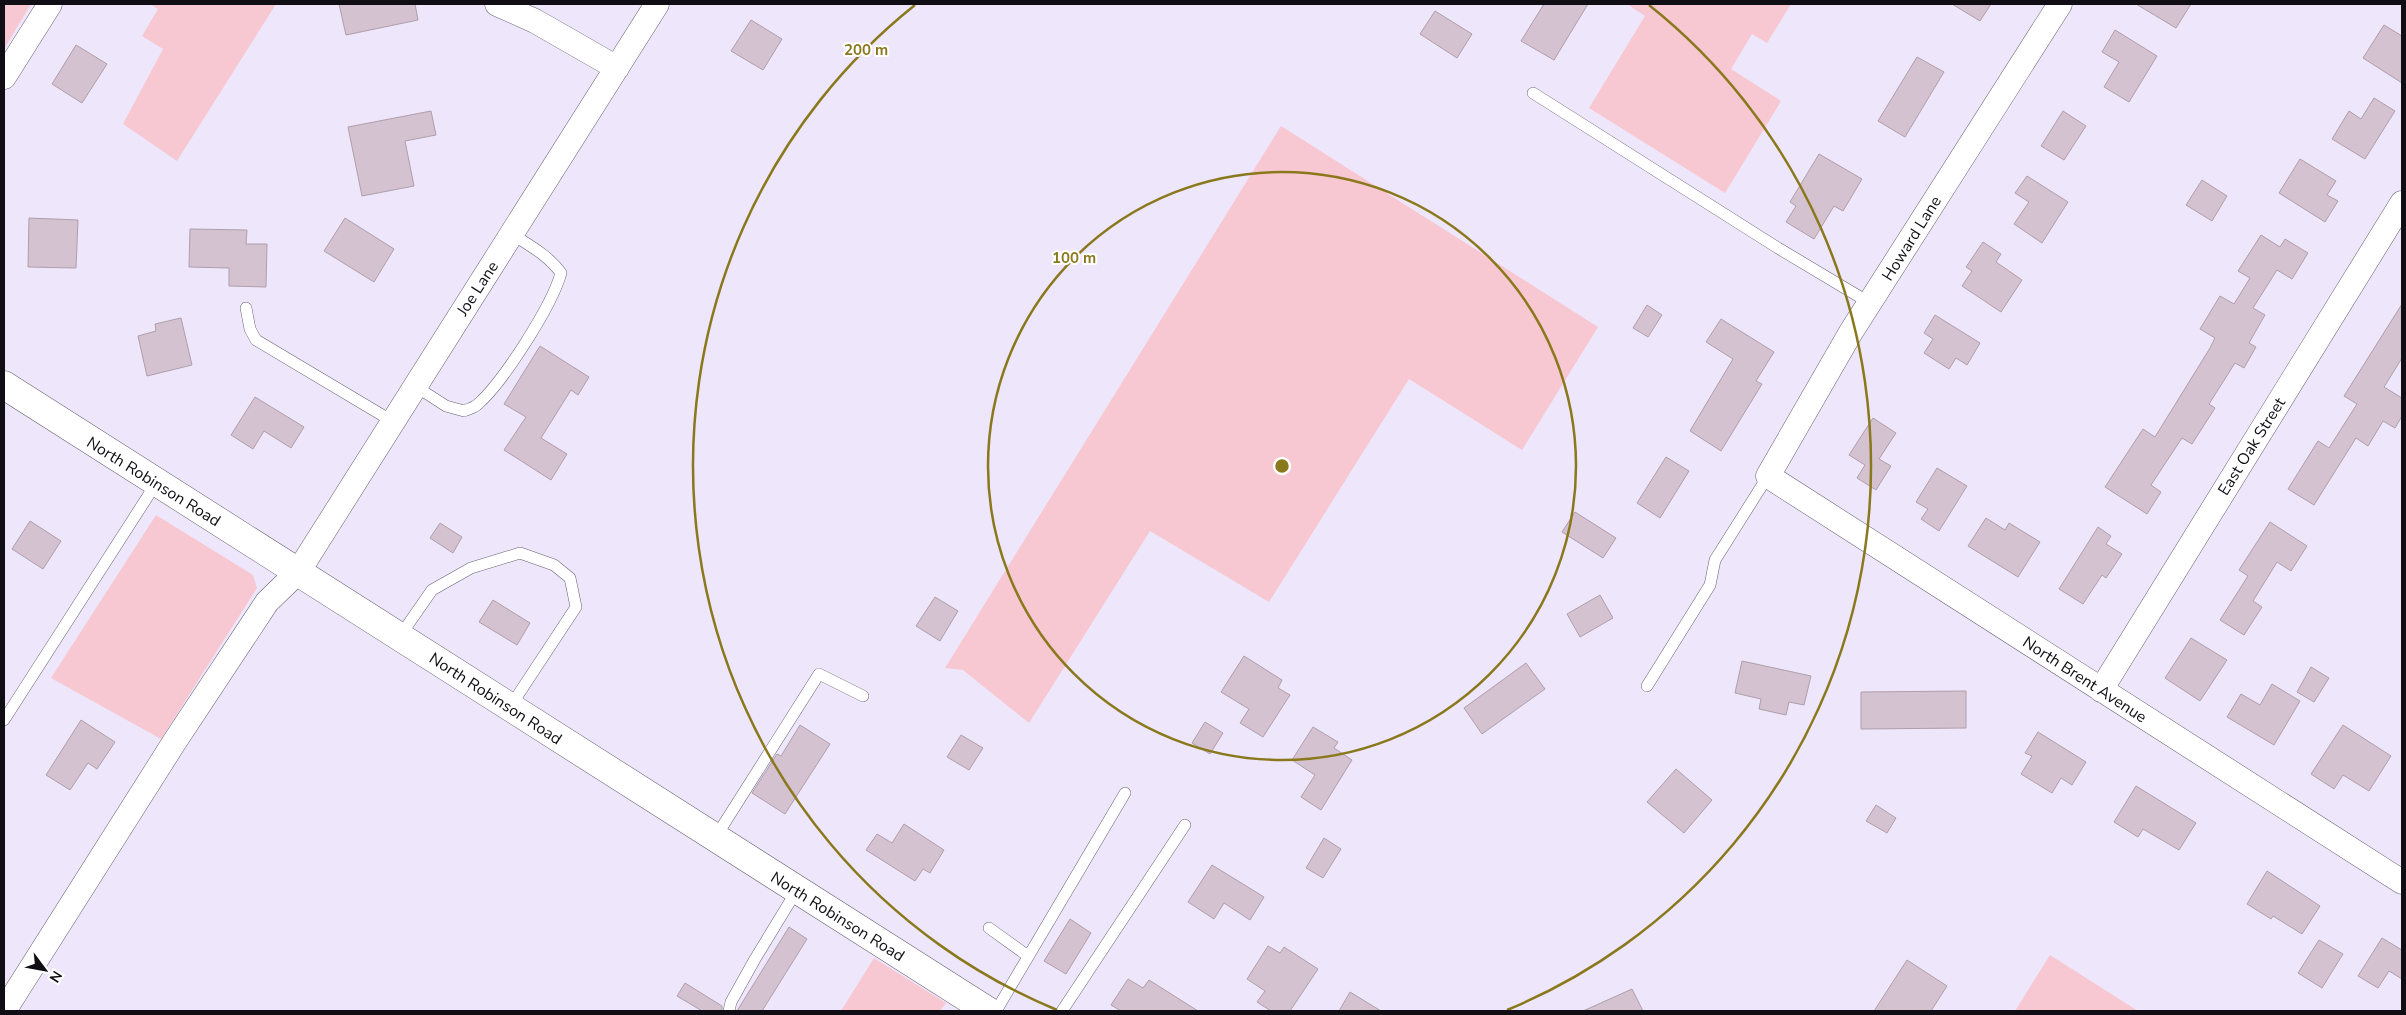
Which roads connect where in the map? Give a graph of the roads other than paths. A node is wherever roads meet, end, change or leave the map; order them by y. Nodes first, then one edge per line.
1 (50, 4) edge
2 (497, 4) edge
3 (657, 4) edge
4 (2060, 4) edge
5 (617, 68) junction
6 (4, 77) edge
7 (1533, 93) dead end
8 (2402, 203) edge
9 (512, 234) junction
10 (1870, 303) junction
11 (246, 308) dead end
12 (4, 386) edge
13 (415, 386) junction
14 (392, 422) junction
15 (1768, 476) junction
16 (156, 482) junction
17 (298, 572) junction
18 (400, 637) junction
19 (1647, 686) dead end
20 (2102, 690) junction
21 (863, 696) dead end
22 (510, 707) junction
23 (4, 720) edge
24 (1125, 793) dead end
25 (1185, 825) dead end
26 (715, 838) junction
27 (2402, 882) edge
28 (797, 890) junction
29 (989, 928) dead end
30 (1028, 956) junction
31 (4, 1011) edge
32 (729, 1011) edge
33 (988, 1011) edge
34 (996, 1011) edge
35 (1062, 1011) edge

1 - 6 street
2 - 5 street
3 - 5 street, Joe Lane
4 - 10 street, Howard Lane
5 - 9 street, Joe Lane
7 - 10 lane
8 - 20 street, East Oak Street
9 - 13 street, Joe Lane
9 - 13 lane
10 - 15 street, Howard Lane
11 - 14 lane
12 - 16 street, North Robinson Road
13 - 14 street, Joe Lane
14 - 17 street, Joe Lane
15 - 19 lane
15 - 20 street, North Brent Avenue
16 - 17 street, North Robinson Road
16 - 23 lane
17 - 18 street, North Robinson Road
17 - 31 street, Joe Lane
18 - 22 street, North Robinson Road
18 - 22 lane
20 - 27 street, North Brent Avenue
21 - 26 lane
22 - 26 street, North Robinson Road
24 - 30 lane
25 - 35 lane
26 - 28 street, North Robinson Road
28 - 32 lane
28 - 33 street, North Robinson Road
29 - 30 lane
30 - 34 lane

